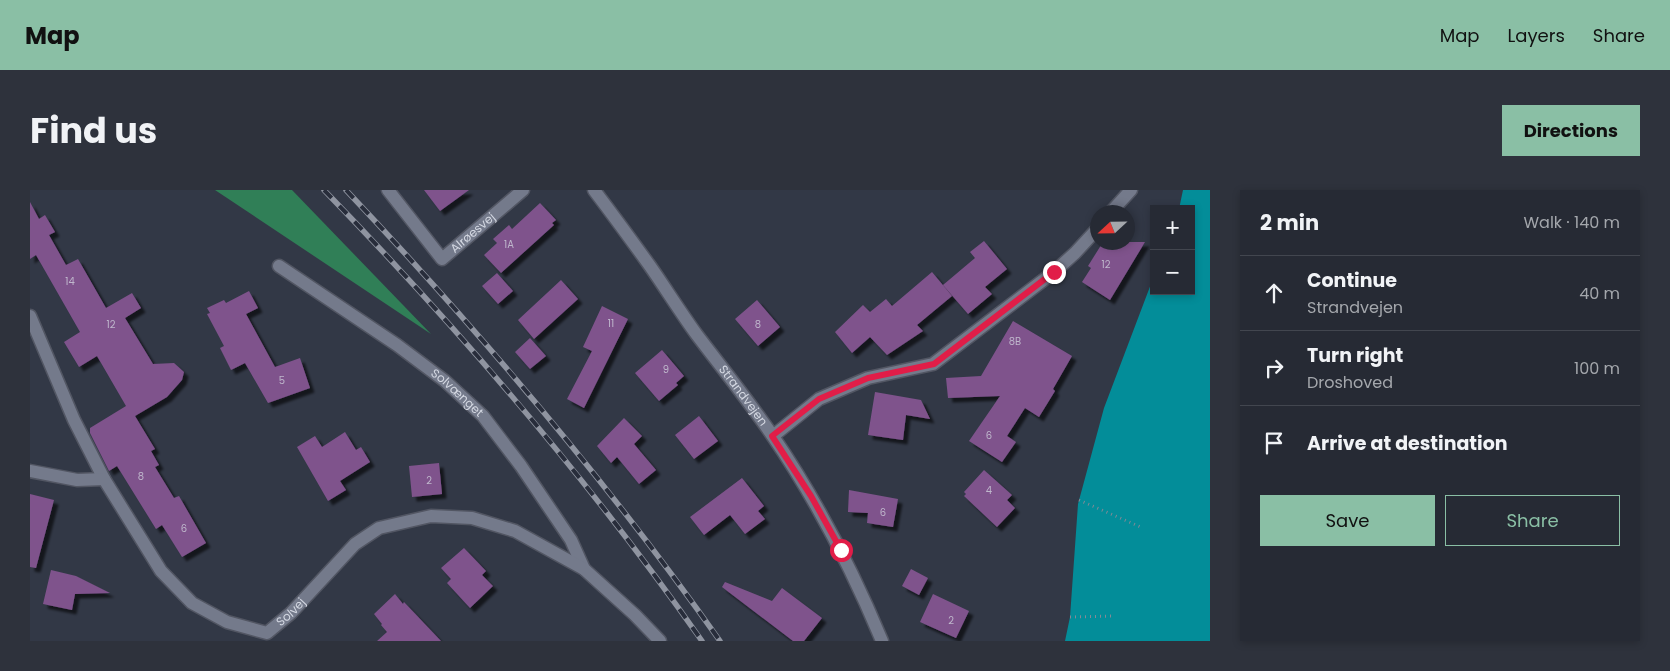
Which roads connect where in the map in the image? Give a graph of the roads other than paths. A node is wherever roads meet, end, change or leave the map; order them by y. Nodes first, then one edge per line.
1 (388, 190) edge
2 (523, 190) edge
3 (594, 190) edge
4 (1131, 190) edge
5 (1117, 205) edge
6 (1090, 237) edge
7 (279, 266) dead end
8 (30, 316) edge
9 (772, 436) junction
10 (30, 471) edge
11 (104, 479) junction
12 (584, 568) junction
13 (264, 637) edge
14 (660, 641) edge
15 (882, 641) edge

1 - 2 street, Alrøesvej
3 - 9 street, Strandvejen
4 - 5 street
6 - 9 street
7 - 12 street, Solvænget
8 - 11 street, Solvej
9 - 15 street, Strandvejen
10 - 11 street
11 - 13 street, Solvej
12 - 13 street, Solvej
12 - 14 street, Solvej

